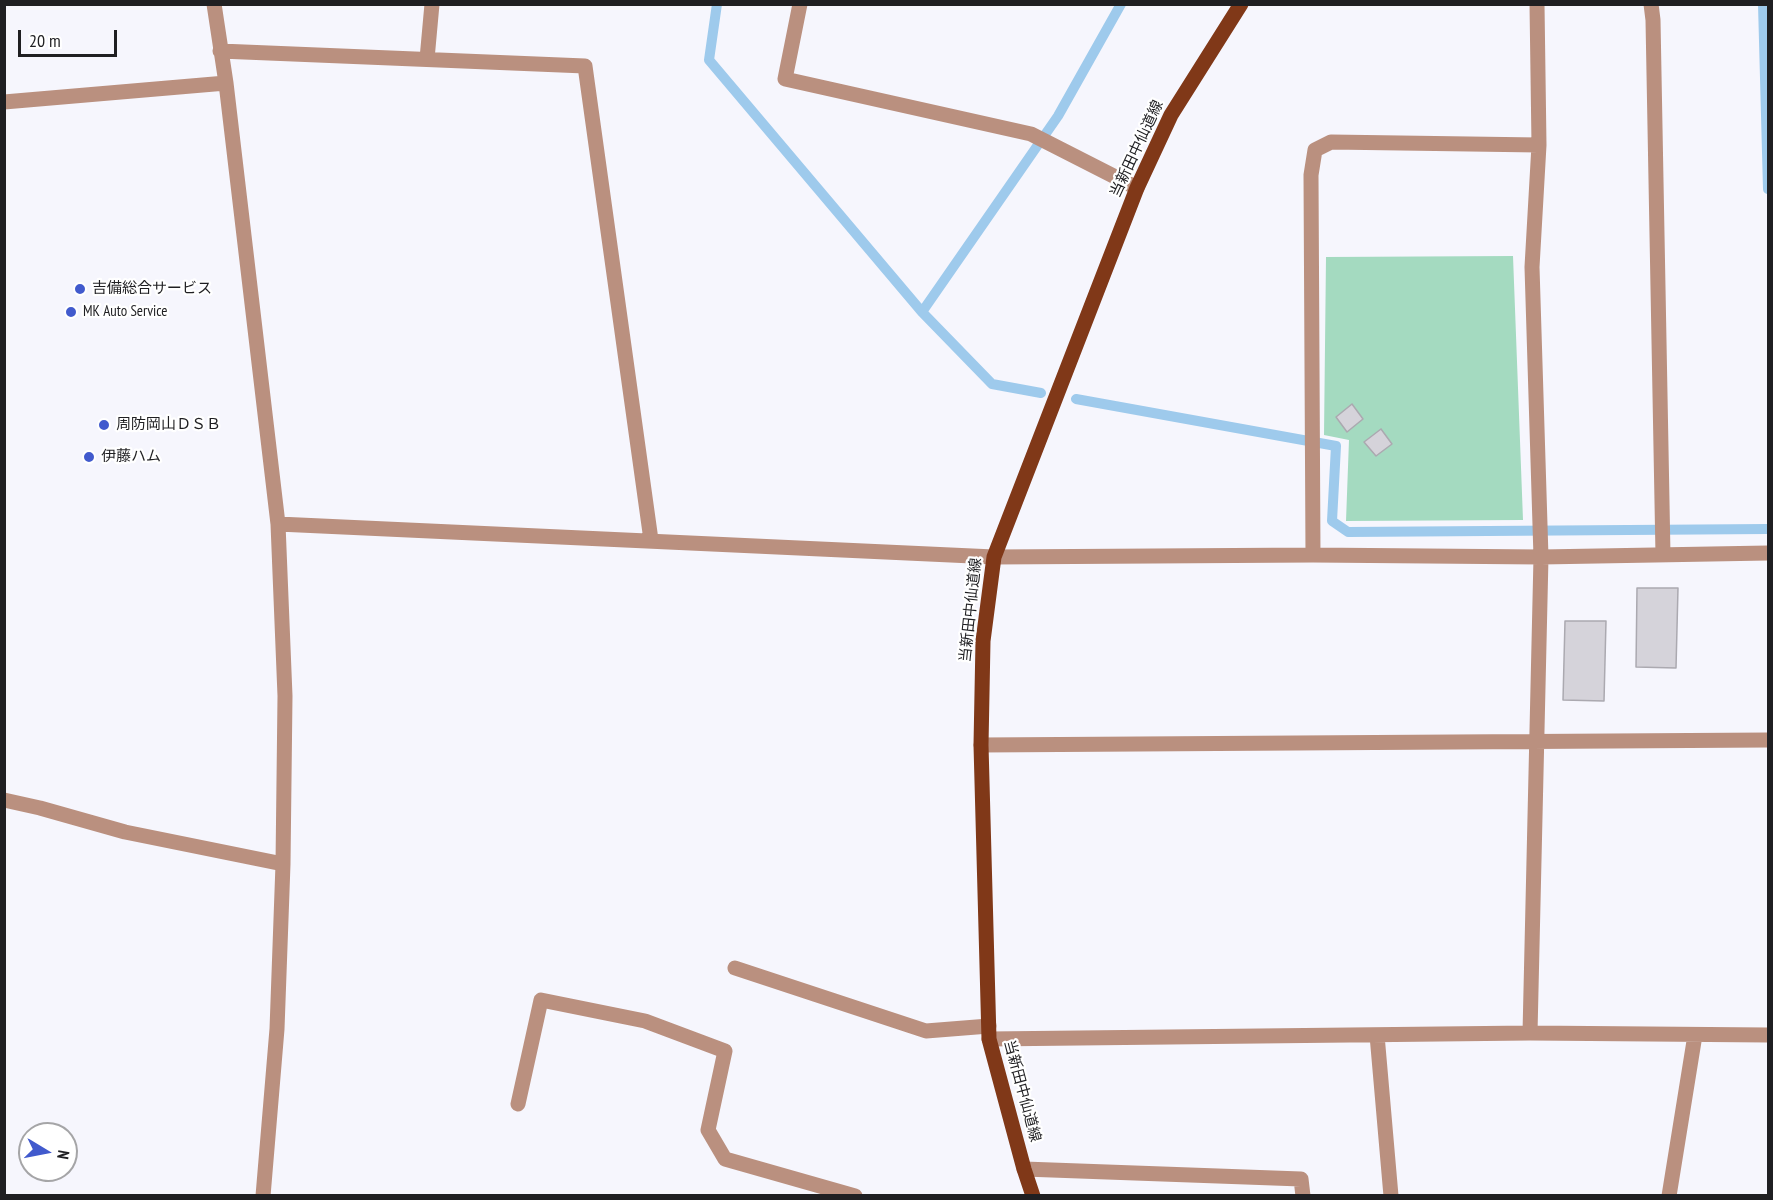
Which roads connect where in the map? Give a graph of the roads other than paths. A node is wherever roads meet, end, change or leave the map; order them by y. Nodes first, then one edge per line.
1 (214, 4) edge
2 (432, 4) edge
3 (800, 4) edge
4 (1241, 4) edge
5 (1537, 4) edge
6 (1651, 4) edge
7 (220, 51) junction
8 (427, 59) junction
9 (226, 83) junction
10 (4, 102) edge
11 (1539, 145) junction
12 (1137, 188) junction
13 (278, 524) junction
14 (651, 540) junction
15 (1663, 547) junction
16 (1540, 550) junction
17 (1768, 553) edge
18 (1313, 555) junction
19 (994, 557) junction
20 (1768, 740) edge
21 (1537, 742) junction
22 (981, 744) junction
23 (4, 800) edge
24 (283, 864) junction
25 (735, 968) dead end
26 (989, 1033) junction
27 (1530, 1033) junction
28 (1377, 1035) junction
29 (1695, 1035) junction
30 (1768, 1035) edge
31 (518, 1104) dead end
32 (1024, 1169) junction
33 (263, 1196) edge
34 (855, 1196) edge
35 (1033, 1196) edge
36 (1302, 1196) edge
37 (1391, 1196) edge
38 (1669, 1196) edge

1 - 7 street
2 - 8 street
3 - 12 street
4 - 12 main road, 当新田中仙道線
5 - 11 street
6 - 15 street
7 - 8 street
7 - 9 street
8 - 14 street
9 - 10 street
9 - 13 street
11 - 16 street
11 - 18 street
12 - 19 main road, 当新田中仙道線
13 - 14 street
13 - 24 street
14 - 19 street
15 - 16 street
15 - 17 street
16 - 18 street
16 - 21 street
18 - 19 street
19 - 22 main road, 当新田中仙道線
20 - 21 street
21 - 22 street
21 - 27 street
22 - 26 main road, 当新田中仙道線
23 - 24 street
24 - 33 street
25 - 26 street
26 - 28 street
26 - 32 main road, 当新田中仙道線
27 - 28 street
27 - 29 street
28 - 37 street
29 - 30 street
29 - 38 street
31 - 34 street
32 - 35 main road, 当新田中仙道線
32 - 36 street

